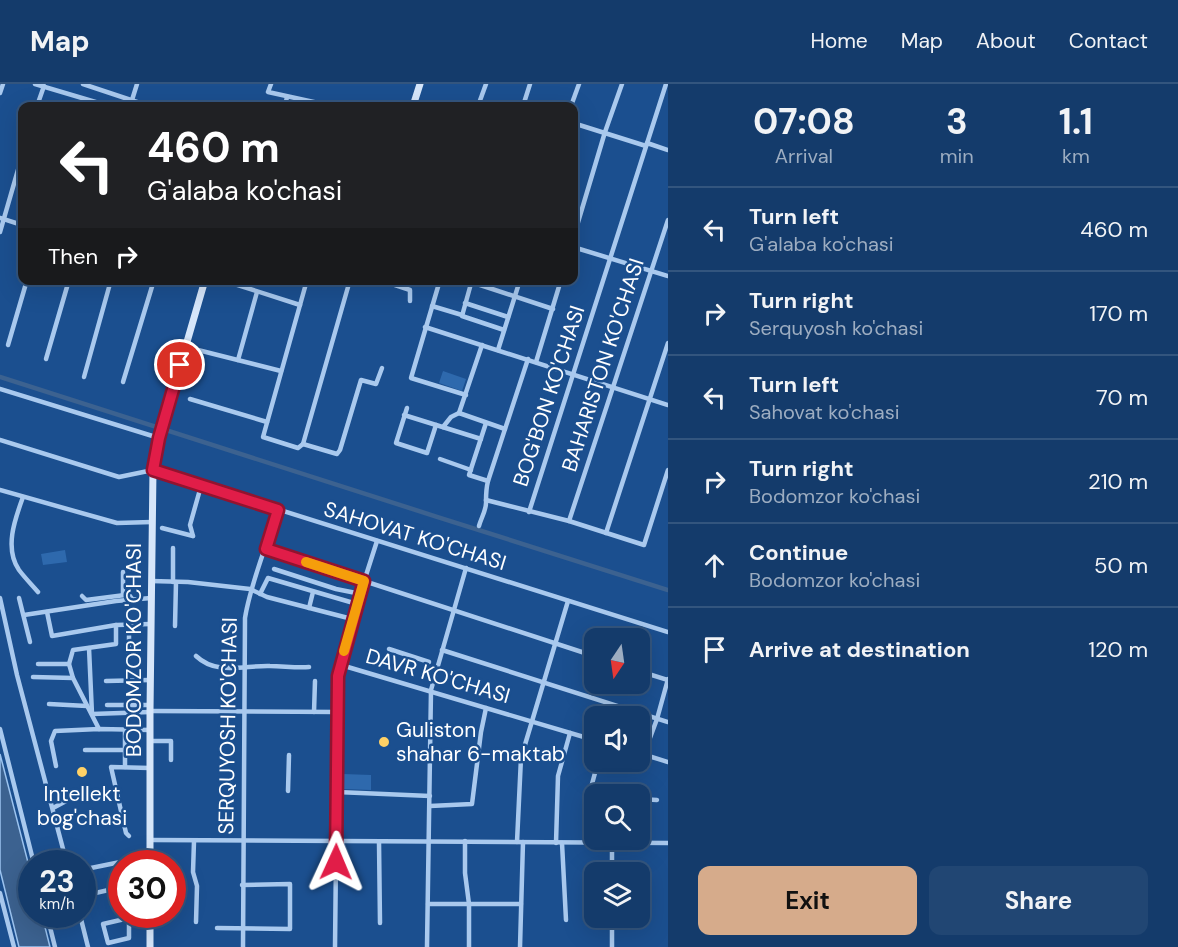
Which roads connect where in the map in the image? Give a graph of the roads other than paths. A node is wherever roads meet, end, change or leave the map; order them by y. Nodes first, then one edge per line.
1 (3, 84) edge
2 (35, 84) edge
3 (83, 84) edge
4 (136, 84) edge
5 (271, 84) edge
6 (420, 84) edge
7 (486, 84) edge
8 (530, 84) edge
9 (579, 84) edge
10 (622, 84) edge
11 (666, 84) edge
12 (44, 86) junction
13 (0, 93) edge
14 (287, 97) junction
15 (82, 98) junction
16 (132, 100) junction
17 (39, 102) edge
18 (81, 102) edge
19 (96, 102) edge
20 (138, 102) edge
21 (286, 102) edge
22 (312, 102) edge
23 (414, 102) edge
24 (479, 102) edge
25 (524, 102) edge
26 (573, 102) edge
27 (578, 124) edge
28 (605, 132) junction
29 (646, 144) junction
30 (668, 150) edge
31 (18, 169) edge
32 (2, 219) edge
33 (668, 220) edge
34 (578, 222) edge
35 (18, 224) edge
36 (0, 232) edge
37 (578, 249) edge
38 (611, 259) junction
39 (652, 271) junction
40 (668, 276) edge
41 (26, 285) edge
42 (68, 285) edge
43 (110, 285) edge
44 (152, 285) edge
45 (204, 285) edge
46 (238, 285) edge
47 (306, 285) edge
48 (349, 285) edge
49 (395, 285) edge
50 (438, 285) edge
51 (471, 285) edge
52 (483, 285) edge
53 (518, 285) edge
54 (560, 285) edge
55 (257, 291) junction
56 (515, 296) junction
57 (410, 302) dead end
58 (465, 303) junction
59 (300, 305) junction
60 (432, 306) junction
61 (553, 309) junction
62 (462, 316) junction
63 (508, 317) junction
64 (425, 327) junction
65 (504, 330) junction
66 (668, 343) edge
67 (8, 345) dead end
68 (482, 345) junction
69 (186, 347) junction
70 (498, 350) junction
71 (46, 359) dead end
72 (528, 359) junction
73 (238, 360) junction
74 (536, 362) junction
75 (382, 368) dead end
76 (281, 371) junction
77 (573, 374) junction
78 (84, 377) dead end
79 (123, 382) dead end
80 (613, 387) junction
81 (0, 388) edge
82 (466, 395) junction
83 (190, 399) dead end
84 (650, 399) junction
85 (668, 405) edge
86 (407, 408) dead end
87 (459, 413) junction
88 (404, 415) junction
89 (267, 422) junction
90 (486, 423) junction
91 (435, 424) junction
92 (443, 427) junction
93 (505, 429) junction
94 (160, 435) junction
95 (481, 439) junction
96 (0, 440) edge
97 (303, 444) junction
98 (440, 459) dead end
99 (153, 470) junction
100 (668, 470) edge
101 (470, 472) junction
102 (488, 481) junction
103 (201, 486) junction
104 (0, 490) edge
105 (23, 496) junction
106 (486, 500) junction
107 (278, 510) junction
108 (529, 512) junction
109 (569, 521) junction
110 (152, 522) junction
111 (479, 526) dead end
112 (162, 528) dead end
113 (606, 533) junction
114 (377, 541) junction
115 (173, 548) dead end
116 (266, 549) junction
117 (274, 568) dead end
118 (466, 568) junction
119 (123, 572) dead end
120 (151, 581) junction
121 (364, 581) junction
122 (175, 582) junction
123 (250, 589) junction
124 (38, 592) dead end
125 (313, 592) junction
126 (260, 594) junction
127 (361, 594) junction
128 (123, 595) junction
129 (82, 596) dead end
130 (0, 598) edge
131 (19, 598) dead end
132 (151, 598) junction
133 (133, 600) junction
134 (568, 601) junction
135 (357, 604) junction
136 (309, 608) junction
137 (454, 611) junction
138 (47, 612) junction
139 (24, 615) junction
140 (352, 619) junction
141 (151, 624) junction
142 (129, 625) junction
143 (116, 626) junction
144 (175, 626) dead end
145 (668, 632) edge
146 (30, 642) dead end
147 (554, 644) junction
148 (89, 648) junction
149 (389, 649) dead end
150 (442, 650) junction
151 (584, 653) edge
152 (196, 656) dead end
153 (129, 657) dead end
154 (429, 662) dead end
155 (38, 664) dead end
156 (69, 664) junction
157 (341, 665) junction
158 (309, 668) dead end
159 (244, 669) junction
160 (650, 673) edge
161 (33, 677) dead end
162 (73, 678) junction
163 (668, 679) edge
164 (150, 680) junction
165 (106, 681) dead end
166 (315, 681) dead end
167 (543, 682) junction
168 (431, 690) junction
169 (50, 704) dead end
170 (107, 705) dead end
171 (87, 706) junction
172 (486, 708) junction
173 (150, 709) junction
174 (243, 712) junction
175 (314, 712) junction
176 (337, 712) junction
177 (92, 716) junction
178 (657, 719) junction
179 (531, 721) junction
180 (668, 722) edge
181 (0, 729) edge
182 (99, 729) junction
183 (125, 730) junction
184 (150, 730) junction
185 (570, 733) junction
186 (650, 735) edge
187 (584, 737) edge
188 (150, 741) junction
189 (85, 750) dead end
190 (124, 750) junction
191 (289, 754) dead end
192 (650, 756) edge
193 (171, 760) dead end
194 (668, 762) edge
195 (56, 766) dead end
196 (125, 767) junction
197 (150, 768) junction
198 (115, 790) junction
199 (288, 791) dead end
200 (337, 792) junction
201 (430, 796) junction
202 (650, 800) edge
203 (657, 800) dead end
204 (430, 806) junction
205 (53, 808) junction
206 (129, 836) dead end
207 (151, 840) junction
208 (194, 841) junction
209 (242, 841) junction
210 (336, 841) junction
211 (428, 841) junction
212 (465, 841) junction
213 (379, 842) junction
214 (520, 842) junction
215 (584, 842) edge
216 (559, 843) junction
217 (650, 843) edge
218 (668, 843) edge
219 (30, 850) edge
220 (64, 850) edge
221 (150, 850) edge
222 (242, 885) junction
223 (0, 893) edge
224 (428, 904) junction
225 (469, 904) junction
226 (521, 904) junction
227 (129, 917) edge
228 (566, 921) dead end
229 (196, 922) dead end
230 (380, 923) dead end
231 (50, 928) edge
232 (83, 928) edge
233 (150, 928) edge
234 (217, 928) dead end
235 (243, 928) junction
236 (612, 928) edge
237 (14, 947) edge
238 (55, 947) edge
239 (88, 947) edge
240 (150, 947) edge
241 (243, 947) edge
242 (335, 947) edge
243 (427, 947) edge
244 (468, 947) edge
245 (519, 947) edge
246 (612, 947) edge

1 - 13 street
2 - 12 street
3 - 16 street
4 - 16 street
5 - 14 street
6 - 23 street
7 - 24 street
8 - 25 street
9 - 26 street
10 - 28 street
11 - 29 street, BOG'BON KO'CHASI
12 - 15 street
12 - 17 street
14 - 21 street
14 - 22 street
15 - 18 street
15 - 19 street
16 - 20 street
27 - 28 street
28 - 29 street
28 - 34 street
29 - 30 street
29 - 38 street, BOG'BON KO'CHASI
31 - 32 street
32 - 35 street
32 - 36 street
33 - 39 street, BAHARISTON KO'CHASI
37 - 38 street
38 - 39 street
38 - 77 street, BOG'BON KO'CHASI
39 - 40 street
39 - 80 street, BAHARISTON KO'CHASI
41 - 67 street
42 - 71 street
43 - 78 street
44 - 79 street
45 - 69 street
46 - 55 street
47 - 59 street
48 - 97 street
49 - 57 street
50 - 60 street
51 - 58 street
52 - 56 street
53 - 56 street
54 - 61 street
55 - 59 street
55 - 73 street
56 - 61 street
56 - 63 street
58 - 62 street
58 - 63 street
59 - 76 street
60 - 62 street
60 - 64 street
61 - 74 street
62 - 65 street
63 - 65 street
64 - 68 street
64 - 82 street
65 - 70 street
66 - 84 street
68 - 70 street
68 - 82 street
69 - 73 street
69 - 94 street, BODOMZOR KO'CHASI
70 - 72 street
72 - 74 street
72 - 93 street
73 - 76 street
74 - 77 street
75 - 97 street
76 - 89 street
77 - 80 street
77 - 108 street, BOG'BON KO'CHASI
80 - 84 street
80 - 109 street, BAHARISTON KO'CHASI
81 - 94 street
82 - 87 street
83 - 89 street
84 - 85 street
84 - 113 street
86 - 88 street
87 - 90 street
87 - 92 street
88 - 91 street
88 - 91 street
89 - 97 street
90 - 93 street
90 - 95 street
91 - 92 street
92 - 95 street
93 - 102 street
94 - 99 street, BODOMZOR KO'CHASI
95 - 101 street
96 - 99 street
98 - 101 street
99 - 103 street, SAHOVAT KO'CHASI
99 - 110 street, BODOMZOR KO'CHASI
100 - 113 street
101 - 102 street
102 - 106 street
103 - 107 street, SAHOVAT KO'CHASI
103 - 112 street
104 - 105 street
105 - 110 street
105 - 124 street
106 - 108 street
106 - 111 street
107 - 114 street, SAHOVAT KO'CHASI
107 - 116 street, SERQUYOSH KO'CHASI
108 - 109 street
109 - 113 street
110 - 120 street, BODOMZOR KO'CHASI
114 - 118 street, SAHOVAT KO'CHASI
114 - 121 street
115 - 122 street
116 - 121 street
116 - 123 street, SERQUYOSH KO'CHASI
117 - 127 street
118 - 134 street, SAHOVAT KO'CHASI
118 - 137 street
119 - 128 street
120 - 122 street
120 - 132 street, BODOMZOR KO'CHASI
121 - 127 street
121 - 137 street
122 - 123 street
122 - 144 street
123 - 126 street
123 - 159 street, SERQUYOSH KO'CHASI
125 - 126 street
125 - 135 street
125 - 136 street
126 - 136 street
127 - 135 street
128 - 129 street
128 - 133 street
130 - 205 street
131 - 139 street
132 - 133 street
132 - 141 street, BODOMZOR KO'CHASI
133 - 138 street
134 - 145 street, SAHOVAT KO'CHASI
134 - 147 street
135 - 140 street
136 - 140 street
137 - 147 street
137 - 150 street
138 - 139 street
138 - 143 street
139 - 146 street
140 - 157 street
141 - 142 street
141 - 164 street, BODOMZOR KO'CHASI
142 - 143 street
142 - 153 street
143 - 148 street
147 - 151 street
147 - 167 street
148 - 156 street
148 - 177 street
149 - 154 street
150 - 167 street
150 - 168 street
152 - 159 street
155 - 156 street
156 - 162 street
157 - 168 street, DAVR KO'CHASI
157 - 176 street
158 - 159 street
159 - 174 street, SERQUYOSH KO'CHASI
160 - 163 street
161 - 162 street
162 - 171 street
163 - 178 street
164 - 165 street
164 - 173 street, BODOMZOR KO'CHASI
166 - 175 street
167 - 178 street
167 - 179 street
168 - 172 street, DAVR KO'CHASI
168 - 201 street
169 - 171 street
170 - 173 street
171 - 177 street
172 - 179 street, DAVR KO'CHASI
172 - 204 street
173 - 174 street
173 - 177 street
173 - 184 street, BODOMZOR KO'CHASI
174 - 175 street
174 - 209 street, SERQUYOSH KO'CHASI
175 - 176 street
176 - 200 street
177 - 182 street
178 - 180 street
178 - 186 street
179 - 185 street, DAVR KO'CHASI
179 - 214 street
181 - 219 street
182 - 183 street
182 - 195 street
183 - 184 street
183 - 190 street
184 - 188 street, BODOMZOR KO'CHASI
185 - 187 street, DAVR KO'CHASI
185 - 216 street
188 - 193 street
188 - 197 street, BODOMZOR KO'CHASI
189 - 190 street
190 - 196 street
191 - 199 street
192 - 194 street
196 - 197 street
196 - 198 street
197 - 207 street, BODOMZOR KO'CHASI
198 - 205 street
198 - 206 street
200 - 201 street
200 - 210 street
201 - 204 street
202 - 203 street
204 - 211 street
205 - 220 street
207 - 208 street
207 - 221 street, BODOMZOR KO'CHASI
208 - 209 street
208 - 229 street
209 - 210 street
209 - 222 street, SERQUYOSH KO'CHASI
210 - 213 street
210 - 242 street
211 - 212 street
211 - 213 street
211 - 224 street
212 - 214 street
212 - 225 street
213 - 230 street
214 - 216 street
214 - 226 street
215 - 216 street
216 - 228 street
217 - 218 street
222 - 235 street, SERQUYOSH KO'CHASI
222 - 235 street
223 - 237 street
224 - 225 street
224 - 243 street
225 - 226 street
225 - 244 street
226 - 245 street
227 - 227 street
231 - 238 street
232 - 239 street
233 - 240 street
234 - 235 street
235 - 241 street, SERQUYOSH KO'CHASI
236 - 246 street

